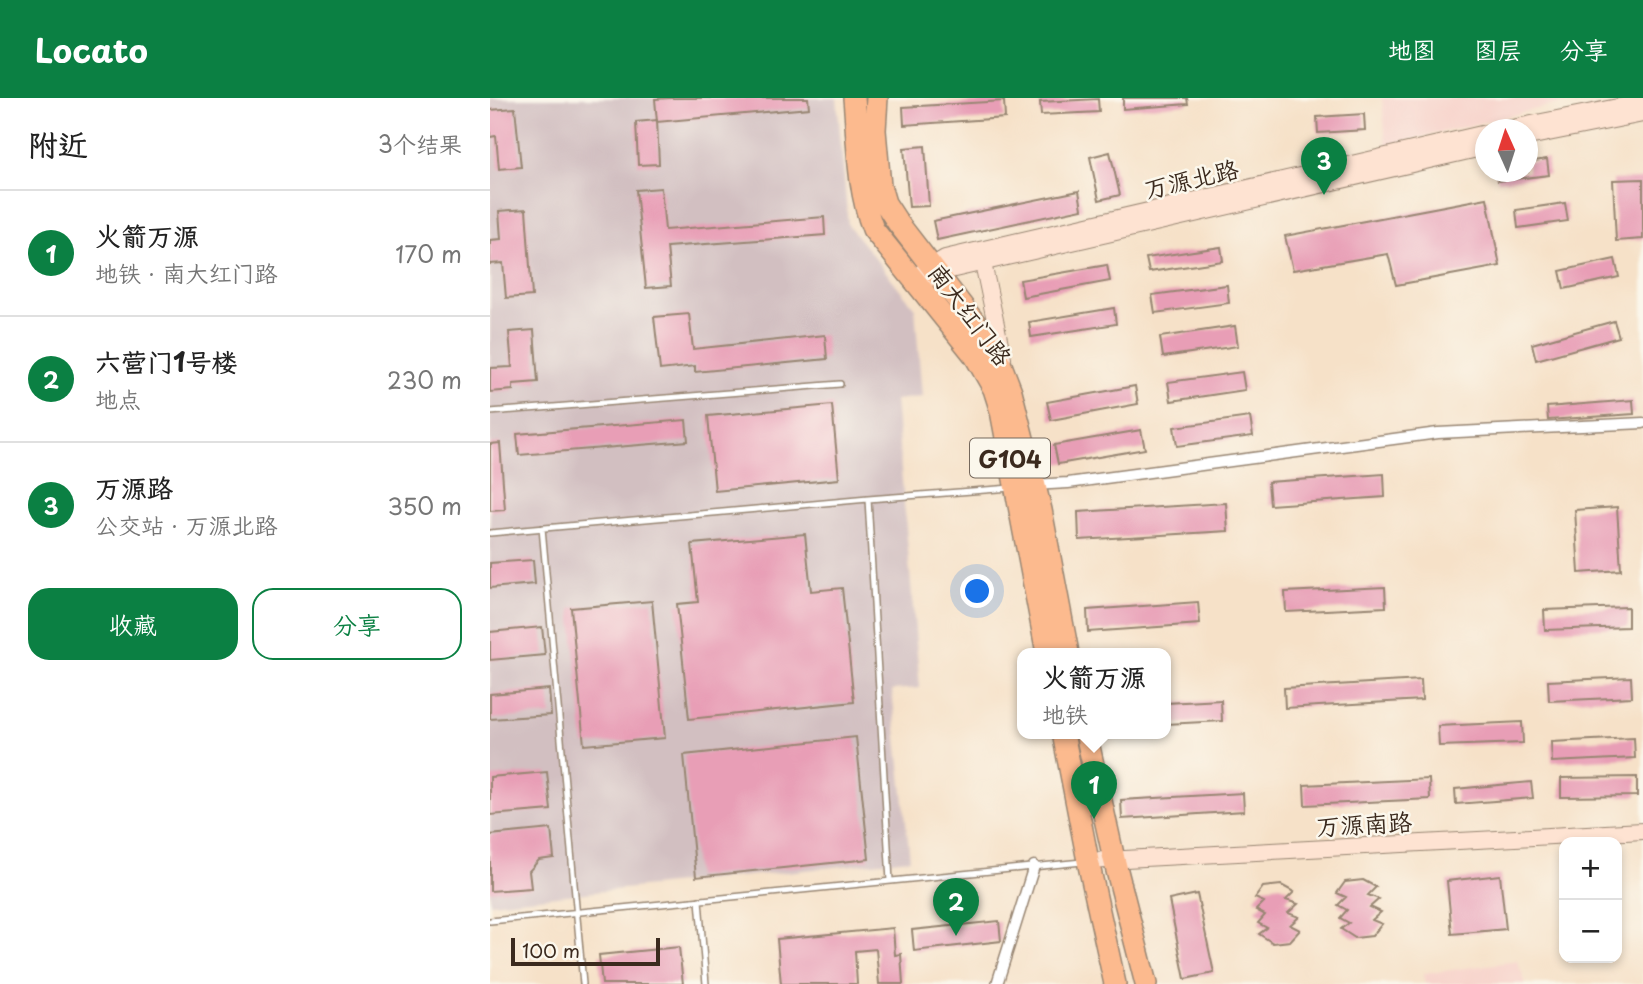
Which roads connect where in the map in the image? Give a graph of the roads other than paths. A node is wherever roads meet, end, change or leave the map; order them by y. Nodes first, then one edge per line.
1 (854, 98) edge
2 (877, 98) edge
3 (1643, 102) edge
4 (1643, 114) edge
5 (1538, 123) edge
6 (1538, 135) edge
7 (1475, 136) edge
8 (1475, 150) edge
9 (983, 263) junction
10 (934, 269) junction
11 (915, 283) junction
12 (841, 384) dead end
13 (1011, 391) junction
14 (490, 412) edge
15 (1643, 423) edge
16 (1025, 487) junction
17 (868, 499) junction
18 (542, 528) junction
19 (490, 533) edge
20 (1046, 648) edge
21 (1067, 648) edge
22 (1064, 739) edge
23 (1087, 739) edge
24 (1643, 831) edge
25 (1114, 859) junction
26 (1088, 861) junction
27 (1034, 866) junction
28 (890, 881) junction
29 (699, 900) junction
30 (577, 913) junction
31 (490, 921) edge
32 (583, 984) edge
33 (706, 984) edge
34 (997, 984) edge
35 (1115, 984) edge
36 (1146, 984) edge

1 - 11 highway, 南大红门路 / G104
2 - 10 highway, 南大红门路 / G104
3 - 5 main road
4 - 6 main road
7 - 10 main road, 万源北路
8 - 9 main road, 万源北路
9 - 10 main road, 万源北路
9 - 13 main road
10 - 11 main road
10 - 13 highway, 南大红门路 / G104
11 - 16 highway, 南大红门路 / G104
12 - 14 lane
13 - 16 highway, 南大红门路 / G104
15 - 16 street
16 - 17 lane
16 - 20 highway, 南大红门路 / G104
16 - 21 highway, 南大红门路 / G104
17 - 18 lane
17 - 28 lane
18 - 19 lane
18 - 30 lane
22 - 26 highway
23 - 25 highway
24 - 25 main road, 万源南路
25 - 26 main road, 万源南路
25 - 36 highway
26 - 27 lane
26 - 35 highway
27 - 28 lane
27 - 34 street
28 - 29 lane
29 - 30 lane
29 - 33 lane
30 - 31 lane
30 - 32 lane

